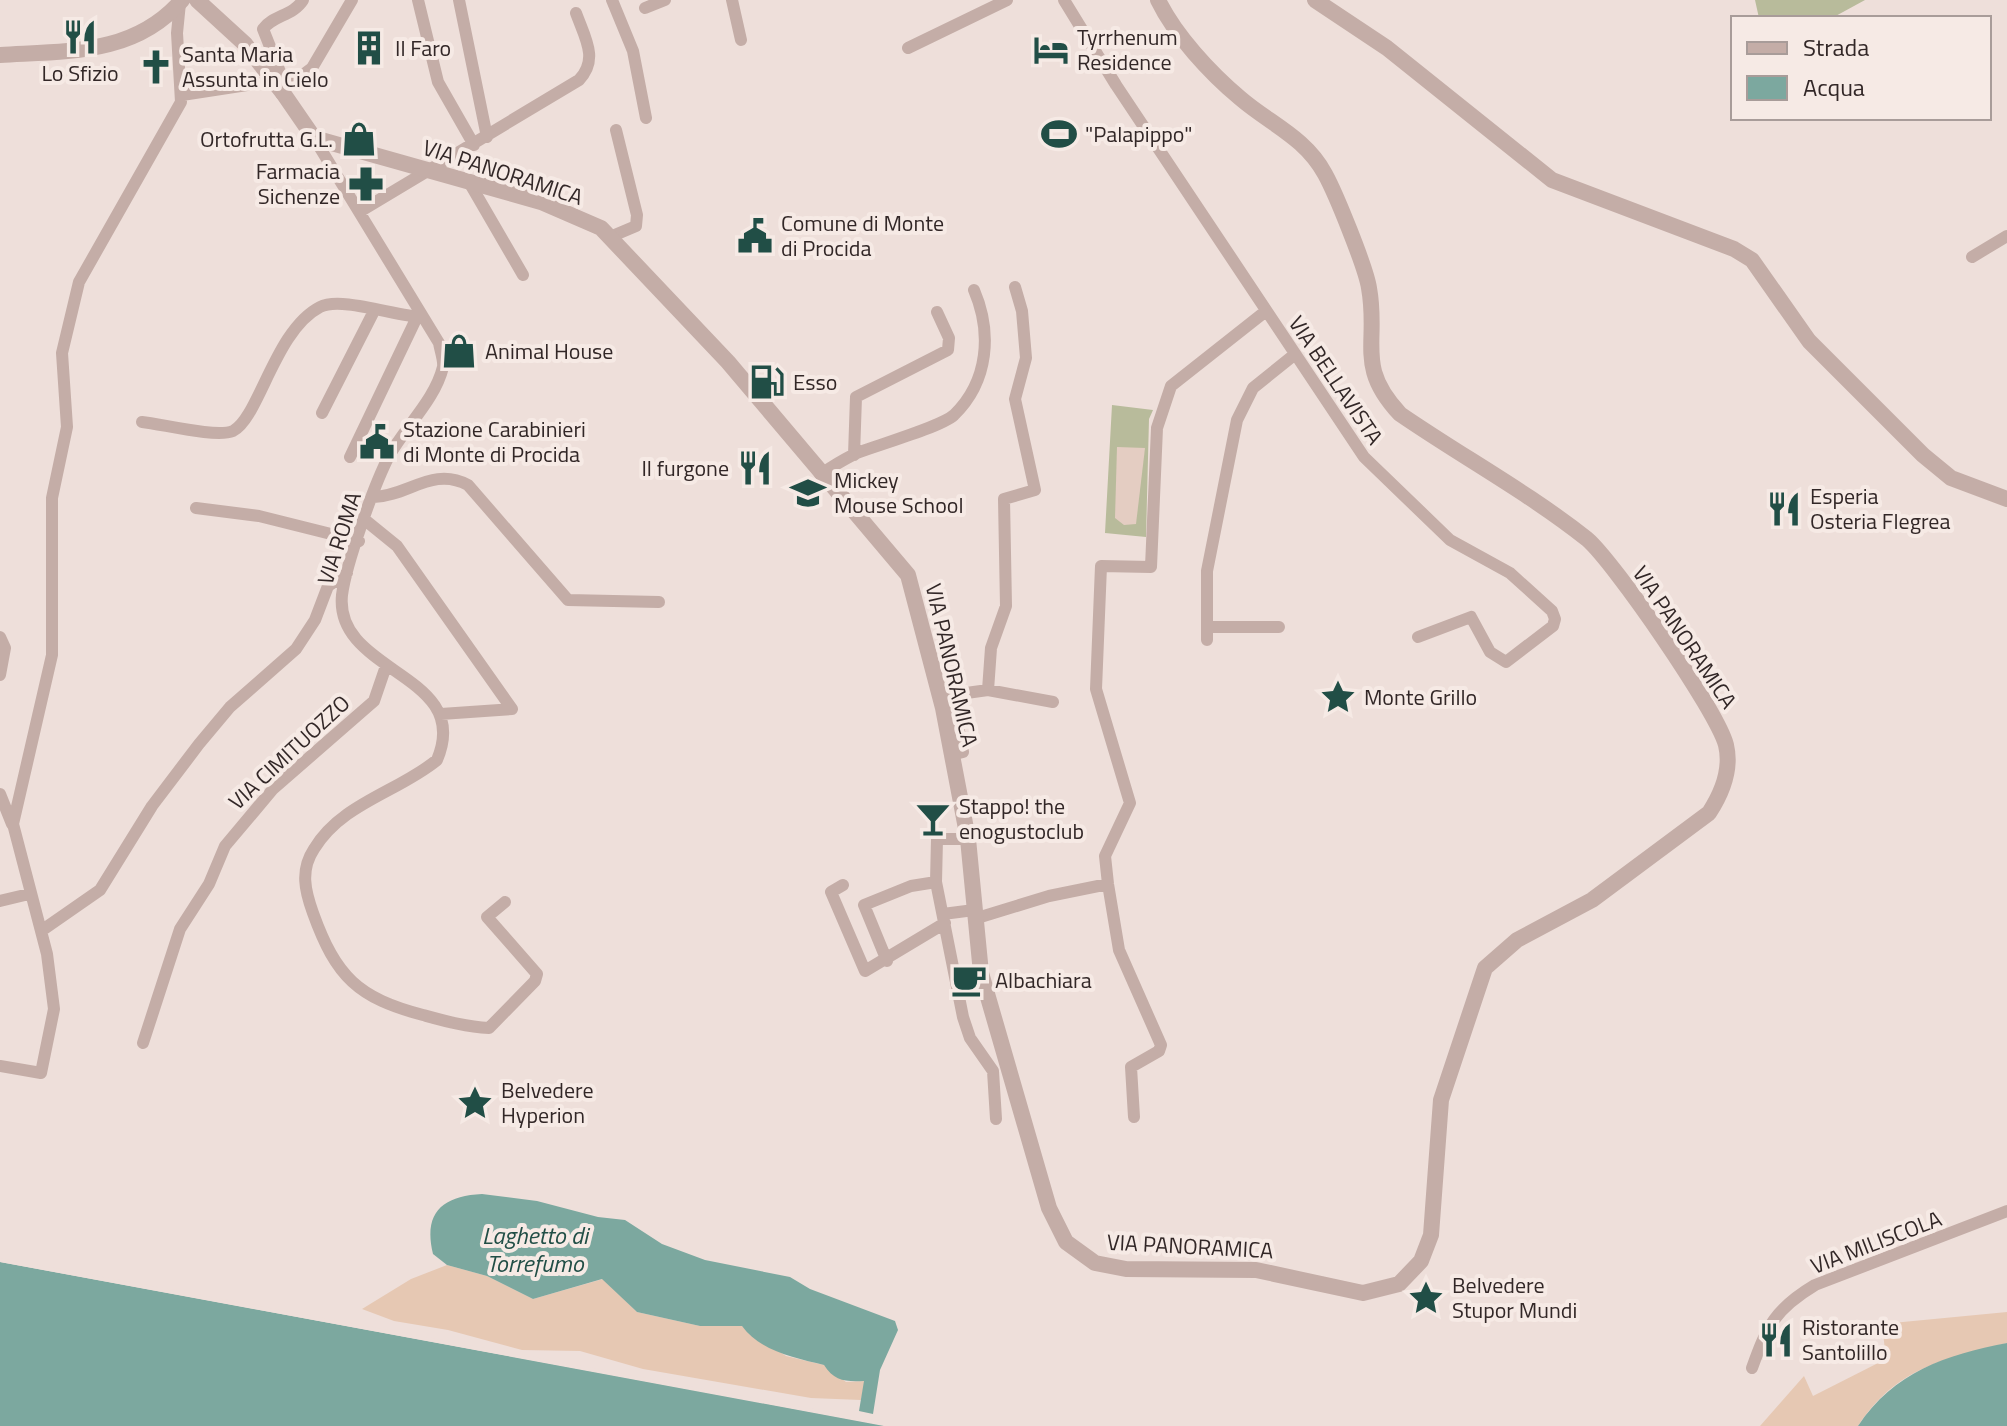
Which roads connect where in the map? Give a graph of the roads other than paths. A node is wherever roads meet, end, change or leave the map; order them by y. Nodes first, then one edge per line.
1 (303, 0) edge
2 (352, 0) edge
3 (418, 0) edge
4 (459, 0) edge
5 (612, 0) edge
6 (665, 0) edge
7 (732, 0) edge
8 (1007, 0) edge
9 (1158, 0) edge
10 (1315, 0) edge
11 (186, 1) edge
12 (1067, 1) edge
13 (645, 8) dead end
14 (576, 13) dead end
15 (741, 40) dead end
16 (908, 48) dead end
17 (0, 55) edge
18 (284, 87) junction
19 (182, 95) junction
20 (646, 118) dead end
21 (616, 130) dead end
22 (487, 137) junction
23 (314, 138) junction
24 (474, 145) junction
25 (431, 171) junction
26 (469, 182) junction
27 (359, 212) junction
28 (2007, 236) edge
29 (610, 237) junction
30 (1972, 257) dead end
31 (523, 275) dead end
32 (1015, 287) dead end
33 (974, 290) dead end
34 (374, 311) junction
35 (1266, 311) junction
36 (937, 312) dead end
37 (420, 317) junction
38 (1294, 355) junction
39 (322, 413) dead end
40 (142, 422) dead end
41 (854, 455) junction
42 (350, 457) dead end
43 (820, 474) junction
44 (374, 497) junction
45 (2007, 499) edge
46 (196, 508) dead end
47 (365, 520) junction
48 (359, 541) junction
49 (347, 573) junction
50 (659, 602) dead end
51 (1279, 627) dead end
52 (0, 637) edge
53 (1418, 637) dead end
54 (386, 666) junction
55 (0, 675) edge
56 (988, 690) junction
57 (1053, 702) dead end
58 (441, 714) junction
59 (951, 755) junction
60 (0, 794) edge
61 (13, 824) junction
62 (968, 839) junction
63 (936, 882) junction
64 (1108, 884) junction
65 (843, 885) dead end
66 (29, 894) junction
67 (0, 901) edge
68 (505, 902) dead end
69 (974, 914) junction
70 (944, 918) junction
71 (41, 931) junction
72 (887, 961) junction
73 (143, 1043) dead end
74 (0, 1066) edge
75 (1134, 1117) dead end
76 (996, 1119) dead end
77 (2007, 1211) edge
78 (1752, 1368) dead end

1 - 18 street
2 - 18 street
3 - 24 street
4 - 22 street
5 - 20 street
6 - 13 street
7 - 15 street
8 - 16 street
9 - 69 street, VIA PANORAMICA
10 - 45 street
11 - 17 street
11 - 18 street, VIA ROMA, bridge
11 - 19 street
12 - 35 street, VIA BELLAVISTA
14 - 22 street
18 - 19 street
18 - 23 street, VIA ROMA
19 - 61 street
21 - 29 street
22 - 24 street
23 - 25 street, VIA PANORAMICA
23 - 27 street, VIA ROMA
24 - 25 street
25 - 26 street, VIA PANORAMICA
25 - 27 street
26 - 29 street, VIA PANORAMICA
26 - 31 street
27 - 37 street, VIA ROMA
28 - 30 street
29 - 43 street, VIA PANORAMICA
32 - 56 street
33 - 41 street
34 - 37 street
34 - 39 street
34 - 40 street
35 - 38 street, VIA BELLAVISTA
35 - 64 street
36 - 41 street
37 - 42 street
37 - 44 street, VIA ROMA
38 - 51 street
38 - 53 street, VIA BELLAVISTA
41 - 43 street
43 - 59 street, VIA PANORAMICA
44 - 47 street, VIA ROMA
44 - 50 street
46 - 48 street
47 - 48 street, VIA ROMA
47 - 58 street
48 - 49 street, VIA ROMA
49 - 54 street, VIA ROMA
49 - 71 street
52 - 55 street
54 - 58 street, VIA ROMA
54 - 73 street, VIA CIMITUOZZO
56 - 57 street
56 - 59 street
58 - 68 street
59 - 62 street, VIA PANORAMICA
60 - 61 street
61 - 66 street
62 - 63 street
62 - 69 street, VIA PANORAMICA
63 - 70 street
63 - 72 street
64 - 69 street
64 - 75 street
65 - 72 street
66 - 67 street
66 - 71 street
69 - 70 street
70 - 72 street
70 - 76 street
71 - 74 street
77 - 78 street, VIA MILISCOLA

